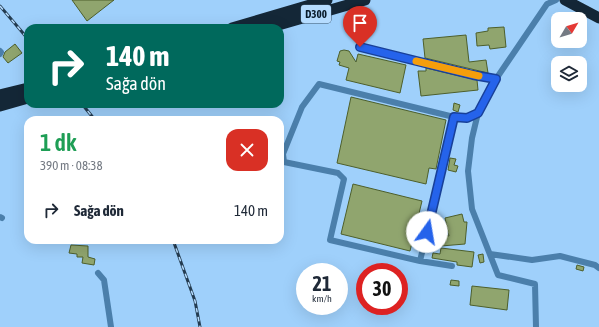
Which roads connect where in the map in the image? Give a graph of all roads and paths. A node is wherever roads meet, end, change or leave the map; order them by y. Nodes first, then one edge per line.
1 (327, 0) edge
2 (365, 0) edge
3 (556, 0) edge
4 (565, 0) edge
5 (599, 18) edge
6 (246, 24) edge
7 (282, 24) edge
8 (360, 47) dead end
9 (496, 79) junction
10 (24, 89) edge
11 (0, 95) edge
12 (24, 99) edge
13 (0, 106) edge
14 (478, 113) junction
15 (454, 117) junction
16 (284, 152) edge
17 (284, 162) edge
18 (490, 254) junction
19 (420, 261) junction
20 (452, 266) dead end
21 (599, 268) edge
22 (98, 273) dead end
23 (111, 327) edge
24 (536, 327) edge

1 - 6 highway, D300
2 - 7 highway, D300
3 - 9 street
4 - 5 highway
8 - 9 street
9 - 14 street
10 - 11 highway
12 - 13 highway
14 - 15 street
14 - 18 street
15 - 16 street
15 - 19 street
17 - 19 street
18 - 21 street
18 - 24 street
19 - 20 street
22 - 23 street

